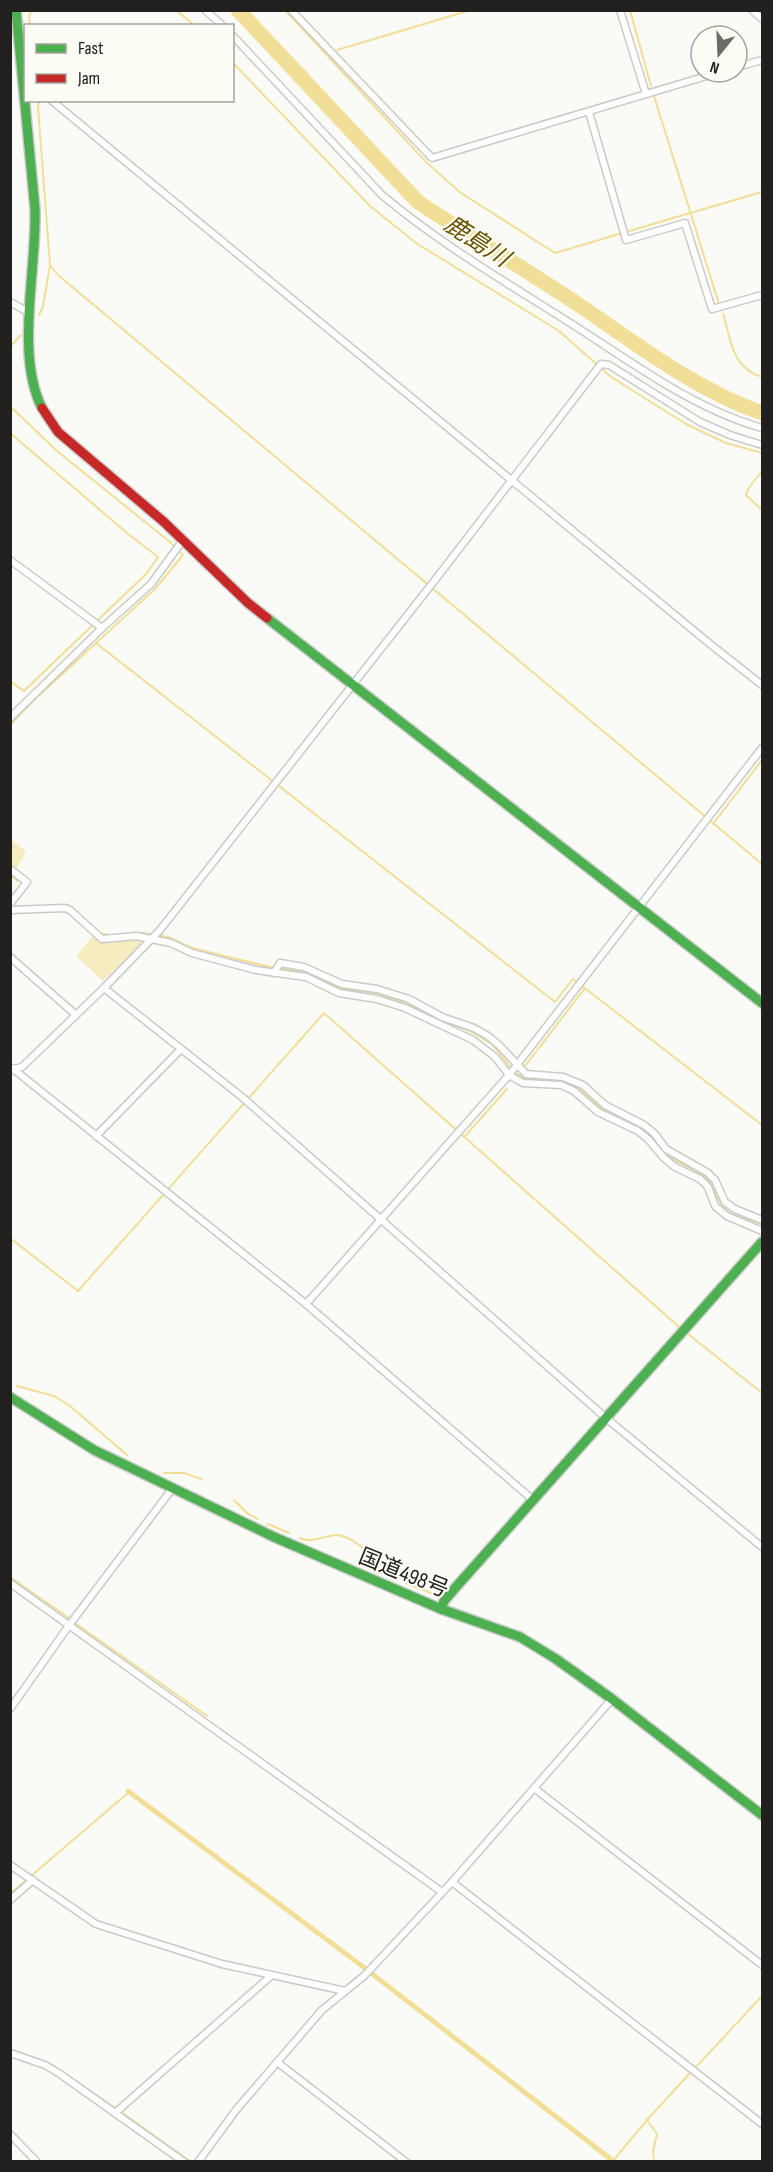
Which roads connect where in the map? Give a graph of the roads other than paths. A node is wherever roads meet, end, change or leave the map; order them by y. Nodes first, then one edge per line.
1 (205, 10) edge
2 (291, 10) edge
3 (620, 10) edge
4 (752, 10) edge
5 (16, 17) edge
6 (762, 19) edge
7 (221, 24) edge
8 (234, 37) edge
9 (24, 80) edge
10 (689, 81) edge
11 (646, 94) junction
12 (26, 102) edge
13 (53, 102) edge
14 (590, 112) junction
15 (762, 295) edge
16 (10, 302) edge
17 (30, 313) junction
18 (762, 428) edge
19 (762, 445) edge
20 (512, 480) junction
21 (182, 542) junction
22 (10, 560) edge
23 (102, 627) junction
24 (353, 683) junction
25 (762, 685) edge
26 (10, 718) edge
27 (762, 748) edge
28 (10, 869) edge
29 (11, 904) edge
30 (639, 906) junction
31 (10, 910) edge
32 (150, 940) junction
33 (10, 957) edge
34 (274, 973) junction
35 (104, 988) junction
36 (762, 1003) edge
37 (76, 1015) junction
38 (181, 1048) junction
39 (516, 1066) junction
40 (12, 1069) edge
41 (509, 1075) junction
42 (96, 1136) junction
43 (381, 1220) junction
44 (762, 1220) edge
45 (762, 1231) edge
46 (762, 1242) edge
47 (306, 1304) junction
48 (10, 1397) edge
49 (606, 1418) junction
50 (172, 1489) junction
51 (533, 1500) junction
52 (762, 1547) edge
53 (10, 1583) edge
54 (441, 1609) junction
55 (70, 1624) junction
56 (612, 1699) junction
57 (10, 1709) edge
58 (534, 1788) junction
59 (762, 1815) edge
60 (10, 1865) edge
61 (33, 1881) junction
62 (452, 1882) junction
63 (442, 1892) junction
64 (10, 1900) edge
65 (762, 1965) edge
66 (273, 1975) junction
67 (345, 1991) junction
68 (10, 2053) edge
69 (277, 2062) junction
70 (115, 2113) junction
71 (762, 2124) edge
72 (10, 2134) edge
73 (37, 2162) edge
74 (184, 2162) edge
75 (198, 2162) edge
76 (406, 2162) edge

1 - 7 street
2 - 14 street
3 - 11 street
4 - 6 street
5 - 9 main road
8 - 18 street
10 - 11 street
11 - 14 street
12 - 17 main road
13 - 20 street
14 - 15 street
16 - 17 street
17 - 21 main road
19 - 20 street
20 - 24 street
20 - 25 street
21 - 23 street
21 - 24 main road
22 - 23 street
23 - 26 street
24 - 30 main road
24 - 32 street
27 - 30 street
28 - 29 street
30 - 36 main road
30 - 39 street
31 - 32 street
32 - 34 street
32 - 35 street
33 - 37 street
34 - 39 street
34 - 41 street
35 - 37 street
35 - 38 street
37 - 40 street
38 - 42 street
38 - 43 street
39 - 41 street
39 - 44 street
40 - 42 street
41 - 43 street
41 - 45 street
42 - 47 street
43 - 47 street
43 - 49 street
46 - 49 main road
47 - 51 street
48 - 50 main road, 国道498号
49 - 51 main road
49 - 52 street
50 - 54 main road, 国道498号
50 - 55 street
51 - 54 main road
53 - 55 street
54 - 56 main road, 国道498号
55 - 57 street
55 - 63 street
56 - 58 street
56 - 59 main road, 国道498号
58 - 62 street
58 - 65 street
60 - 61 street
61 - 64 street
61 - 66 street
62 - 63 street
62 - 71 street
63 - 67 street
66 - 67 street
66 - 70 street
67 - 69 street
68 - 70 street
69 - 75 street
69 - 76 street
70 - 74 street
72 - 73 street

